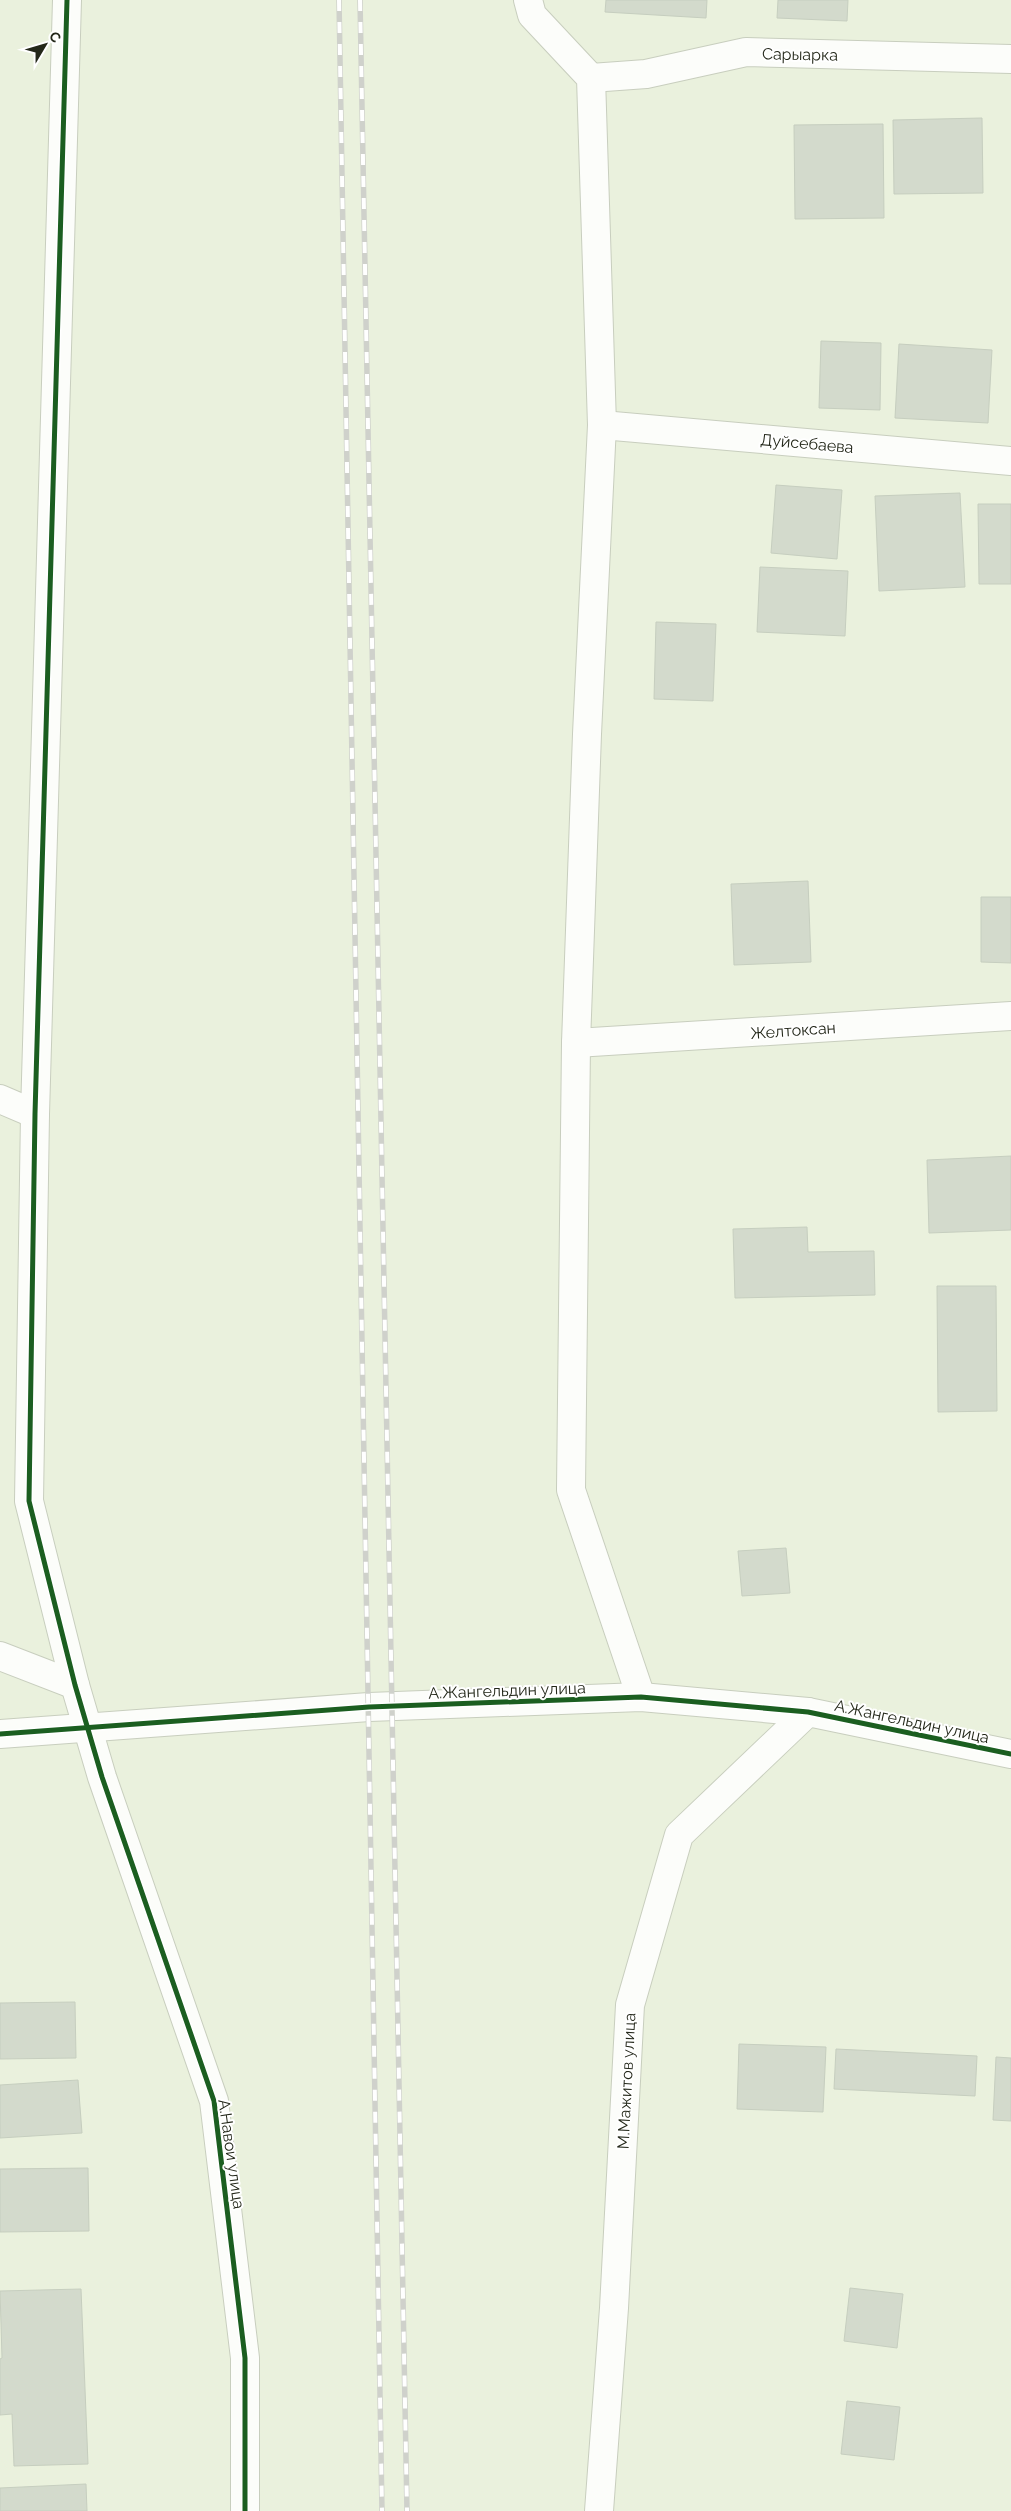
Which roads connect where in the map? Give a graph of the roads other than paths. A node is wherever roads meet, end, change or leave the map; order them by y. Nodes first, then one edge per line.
1 (67, 0) edge
2 (528, 0) edge
3 (1011, 59) edge
4 (591, 78) junction
5 (602, 425) junction
6 (1011, 461) edge
7 (1011, 1016) edge
8 (576, 1043) junction
9 (0, 1100) edge
10 (35, 1114) junction
11 (0, 1656) edge
12 (75, 1685) junction
13 (642, 1697) junction
14 (808, 1712) junction
15 (87, 1729) junction
16 (0, 1734) edge
17 (1011, 1754) edge
18 (245, 2511) edge
19 (599, 2511) edge

1 - 10 street, А.Навои улица
2 - 4 street
3 - 4 street, Сарыарка
4 - 5 street
5 - 6 street, Дуйсебаева
5 - 8 street
7 - 8 street, Желтоксан
8 - 13 street
9 - 10 street
10 - 12 street, А.Навои улица
11 - 12 street
12 - 15 street, А.Навои улица
13 - 14 street, А.Жангельдин улица
13 - 15 street, А.Жангельдин улица
14 - 17 street, А.Жангельдин улица
14 - 19 street, М.Мажитов улица
15 - 16 street, А.Жангельдин улица
15 - 18 street, А.Навои улица

